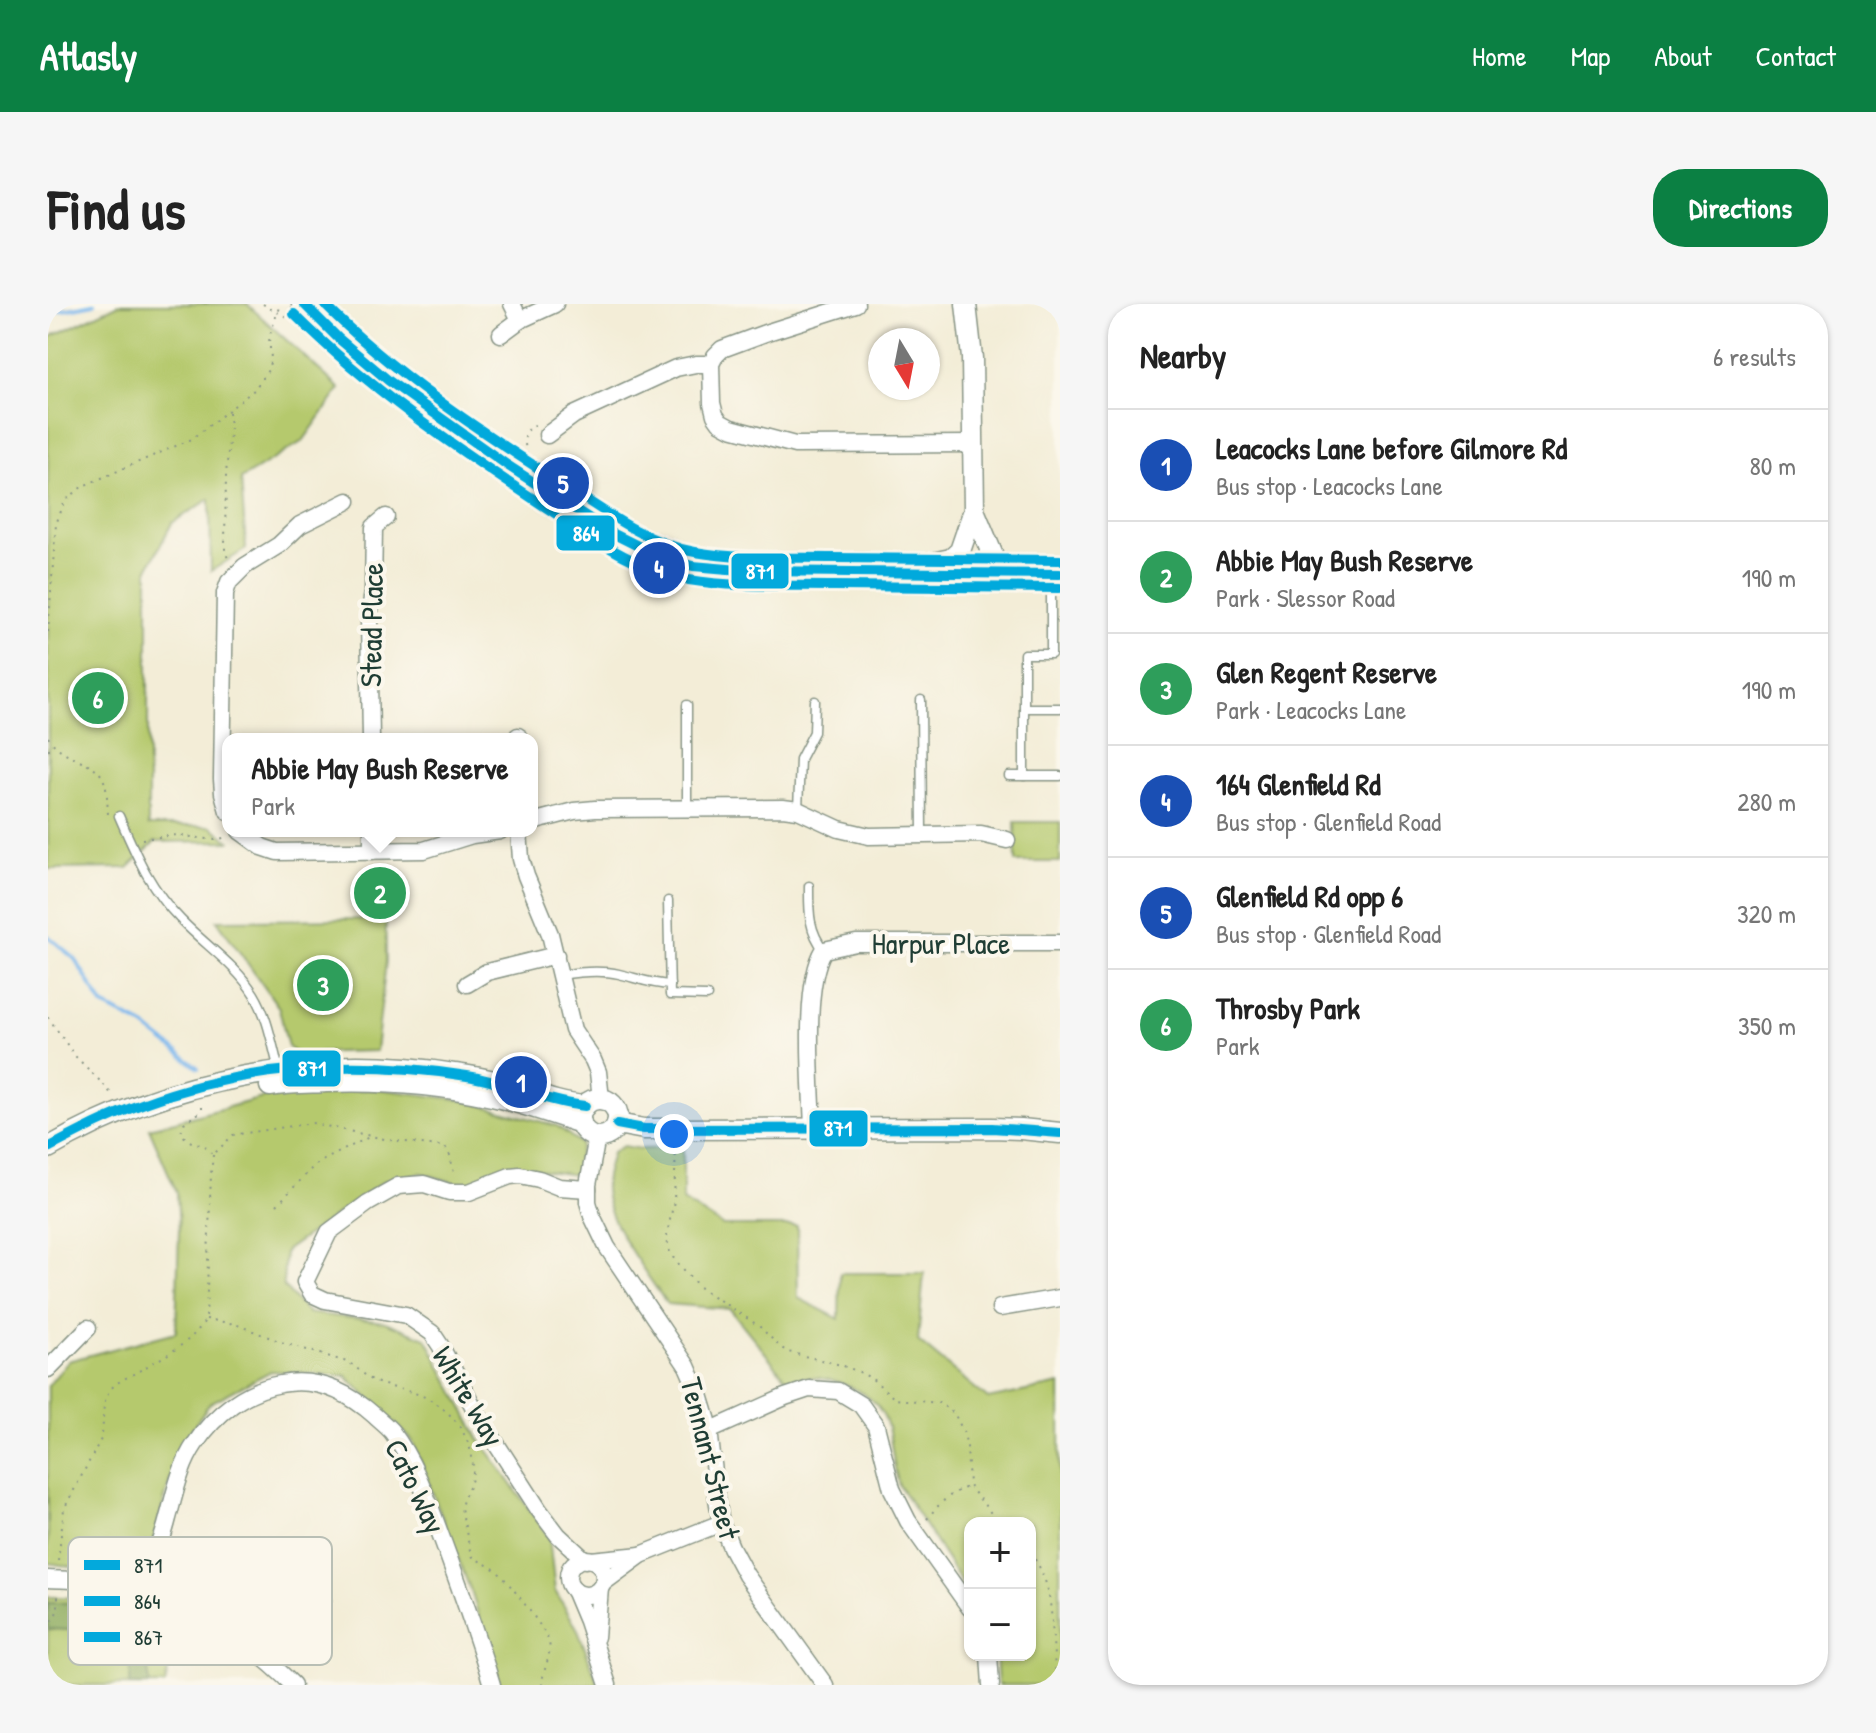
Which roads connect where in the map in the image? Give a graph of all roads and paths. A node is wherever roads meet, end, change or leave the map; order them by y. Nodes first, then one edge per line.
1 (263, 304) edge
2 (280, 304) edge
3 (512, 304) edge
4 (555, 304) edge
5 (856, 304) edge
6 (966, 304) edge
7 (276, 314) junction
8 (300, 314) edge
9 (520, 320) junction
10 (501, 334) dead end
11 (711, 364) junction
12 (229, 410) junction
13 (547, 435) joint
14 (974, 444) junction
15 (528, 460) dead end
16 (348, 501) dead end
17 (974, 510) junction
18 (386, 517) dead end
19 (238, 572) junction
20 (862, 573) junction
21 (1019, 574) junction
22 (1056, 574) edge
23 (707, 587) dead end
24 (736, 590) dead end
25 (48, 632) edge
26 (921, 700) dead end
27 (815, 701) dead end
28 (687, 705) dead end
29 (1024, 708) junction
30 (1060, 708) edge
31 (223, 733) edge
32 (371, 733) edge
33 (48, 737) edge
34 (48, 749) edge
35 (57, 749) junction
36 (1009, 776) dead end
37 (1024, 776) junction
38 (1060, 776) edge
39 (687, 808) junction
40 (798, 810) junction
41 (114, 817) joint
42 (538, 821) edge
43 (922, 835) junction
44 (223, 837) edge
45 (248, 837) edge
46 (372, 837) edge
47 (466, 837) edge
48 (519, 837) edge
49 (1007, 840) dead end
50 (131, 843) junction
51 (372, 851) junction
52 (809, 886) dead end
53 (668, 901) dead end
54 (1060, 943) edge
55 (824, 950) junction
56 (556, 955) junction
57 (561, 975) junction
58 (467, 984) dead end
59 (670, 985) junction
60 (707, 996) dead end
61 (48, 1017) edge
62 (281, 1077) junction
63 (202, 1107) dead end
64 (589, 1109) junction
65 (121, 1112) junction
66 (617, 1124) junction
67 (813, 1130) junction
68 (1060, 1133) edge
69 (372, 1136) junction
70 (597, 1137) junction
71 (676, 1146) dead end
72 (48, 1148) edge
73 (213, 1155) junction
74 (48, 1164) edge
75 (588, 1189) junction
76 (459, 1193) junction
77 (277, 1205) dead end
78 (1060, 1298) edge
79 (1000, 1308) dead end
80 (88, 1328) dead end
81 (48, 1369) edge
82 (709, 1431) junction
83 (969, 1486) junction
84 (994, 1517) edge
85 (721, 1523) junction
86 (916, 1533) junction
87 (162, 1537) edge
88 (641, 1555) junction
89 (58, 1560) dead end
90 (1036, 1561) edge
91 (583, 1563) junction
92 (48, 1579) edge
93 (68, 1580) edge
94 (601, 1586) junction
95 (574, 1590) junction
96 (58, 1596) dead end
97 (964, 1600) edge
98 (48, 1628) edge
99 (595, 1643) junction
100 (989, 1661) edge
101 (270, 1665) edge
102 (293, 1685) edge
103 (492, 1685) edge
104 (608, 1685) edge
105 (825, 1685) edge
106 (991, 1685) edge
107 (1058, 1685) edge

1 - 7 path
2 - 7 path
3 - 9 street
4 - 9 street
5 - 11 street
6 - 14 street
7 - 8 path
7 - 12 path
8 - 20 main road
9 - 10 street
11 - 13 street
11 - 14 street
12 - 19 path
12 - 25 path
13 - 15 path
14 - 17 street
16 - 19 street
17 - 20 street
17 - 21 street
18 - 32 street, Stead Place
19 - 31 street
20 - 21 main road
21 - 22 main road
22 - 29 lane
23 - 24 path
26 - 43 lane
27 - 40 lane
28 - 39 lane
29 - 30 lane
29 - 37 lane
33 - 35 path
34 - 35 path
35 - 41 path
36 - 37 lane
37 - 38 lane
39 - 40 street
39 - 42 street
40 - 43 street
41 - 50 lane
43 - 49 street
44 - 50 path
45 - 51 street
46 - 51 street
47 - 51 street
48 - 56 street
50 - 62 lane
52 - 55 lane
53 - 59 lane
54 - 55 street, Harpur Place
55 - 67 street
56 - 57 street
56 - 58 street
57 - 59 lane
57 - 64 street
59 - 60 lane
61 - 65 path
62 - 64 street
62 - 65 street
62 - 74 street
63 - 73 path
64 - 66 street
64 - 70 street
65 - 72 street
66 - 67 street
66 - 70 street
67 - 68 street
69 - 73 path
69 - 76 path
69 - 77 path
70 - 75 street, Tennant Street
71 - 83 path
73 - 89 path
75 - 76 street
75 - 82 street, Tennant Street
76 - 91 street, White Way
78 - 79 street
80 - 81 street
82 - 85 street, Tennant Street
82 - 86 street
83 - 84 path
83 - 86 path
85 - 88 street
85 - 105 street, Tennant Street
86 - 97 street
87 - 103 street, Cato Way
88 - 91 street
88 - 94 street
90 - 107 path
91 - 94 street
91 - 95 street
92 - 93 street
94 - 95 street
94 - 99 street
95 - 99 street
96 - 98 path
99 - 104 street
100 - 106 street
101 - 102 street

